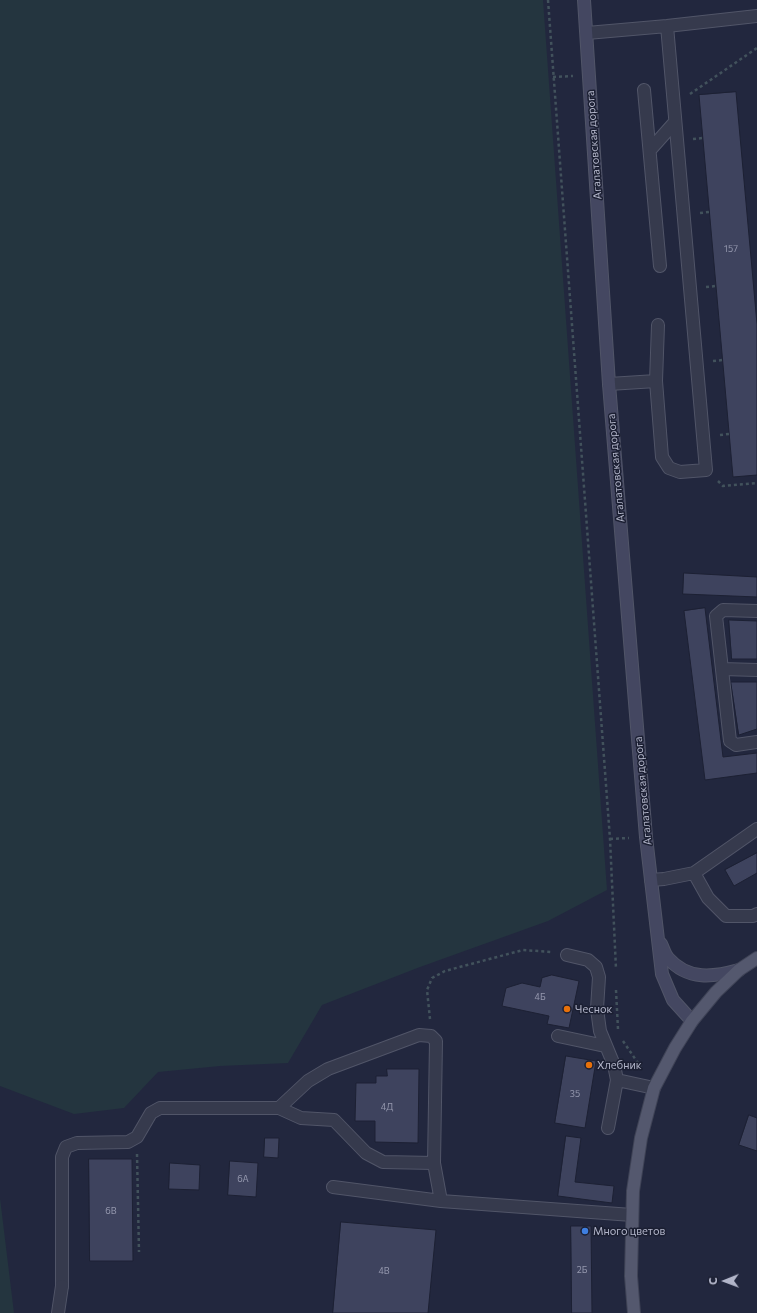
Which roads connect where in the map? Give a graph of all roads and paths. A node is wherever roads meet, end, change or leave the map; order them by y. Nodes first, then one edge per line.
1 (548, 0) edge
2 (584, 0) edge
3 (757, 16) edge
4 (667, 26) junction
5 (587, 33) junction
6 (757, 48) edge
7 (579, 75) dead end
8 (553, 78) junction
9 (644, 90) dead end
10 (674, 104) junction
11 (675, 122) junction
12 (650, 150) junction
13 (660, 266) dead end
14 (658, 325) dead end
15 (656, 381) junction
16 (609, 384) junction
17 (706, 470) junction
18 (757, 483) edge
19 (757, 611) edge
20 (722, 669) junction
21 (757, 670) edge
22 (757, 742) edge
23 (757, 829) edge
24 (636, 838) dead end
25 (610, 839) junction
26 (694, 872) junction
27 (651, 880) junction
28 (757, 914) edge
29 (657, 936) junction
30 (567, 956) joint
31 (757, 958) edge
32 (739, 970) junction
33 (616, 971) dead end
34 (616, 987) dead end
35 (692, 1021) junction
36 (618, 1033) dead end
37 (431, 1036) junction
38 (558, 1036) dead end
39 (623, 1040) dead end
40 (605, 1046) junction
41 (617, 1080) junction
42 (636, 1084) junction
43 (654, 1088) junction
44 (279, 1108) junction
45 (608, 1128) dead end
46 (137, 1137) junction
47 (434, 1163) junction
48 (333, 1187) dead end
49 (440, 1201) junction
50 (632, 1215) junction
51 (139, 1252) dead end
52 (58, 1313) edge
53 (634, 1313) edge

1 - 8 path
2 - 5 main road, Агалатовская дорога
3 - 4 street
4 - 5 street
4 - 10 street
5 - 16 main road, Агалатовская дорога
6 - 10 path
7 - 8 path
8 - 25 path
9 - 12 street
10 - 11 street
11 - 12 street
11 - 17 street
12 - 13 street
14 - 15 street
15 - 16 street
15 - 17 street
16 - 27 main road, Агалатовская дорога
17 - 18 path
19 - 20 street
20 - 21 street
20 - 22 street
23 - 26 street
24 - 25 path
25 - 33 path
26 - 27 street
26 - 28 street
27 - 29 main road, Агалатовская дорога
29 - 32 main road
29 - 35 main road, Агалатовская дорога
30 - 37 path
30 - 40 street
31 - 32 main road
32 - 35 main road
34 - 36 path
35 - 43 main road
37 - 44 street
37 - 47 street
38 - 40 street
39 - 42 path
40 - 41 street
41 - 42 street
41 - 45 street
42 - 43 street
43 - 50 main road
44 - 46 street
44 - 47 street
46 - 51 path
46 - 52 street
47 - 49 street
48 - 49 street
49 - 50 street
50 - 53 main road

